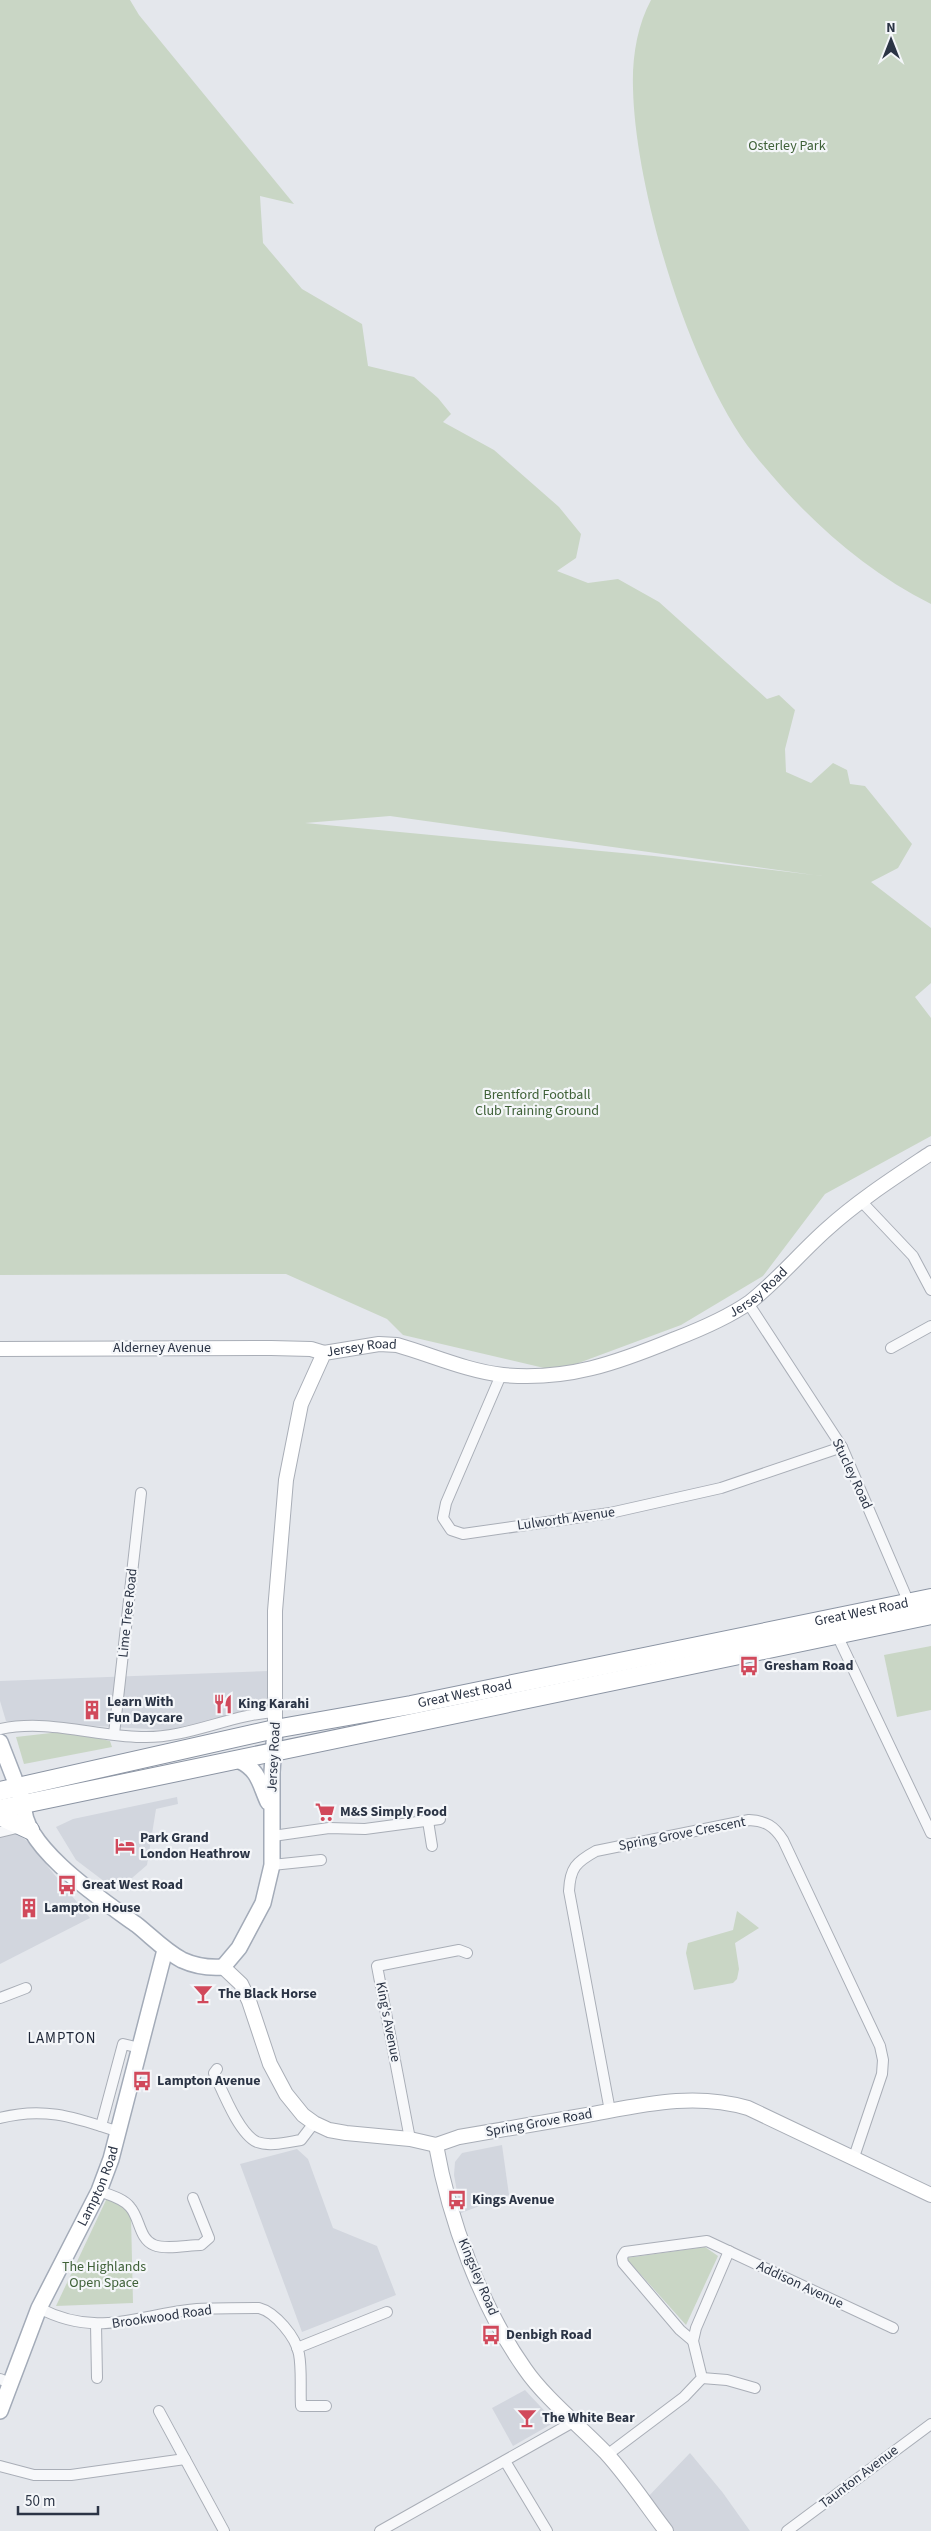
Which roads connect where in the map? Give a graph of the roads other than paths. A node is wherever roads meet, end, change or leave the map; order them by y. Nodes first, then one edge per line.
1 (931, 1153) edge
2 (861, 1201) junction
3 (931, 1290) edge
4 (748, 1303) junction
5 (931, 1326) edge
6 (892, 1348) dead end
7 (0, 1349) edge
8 (324, 1353) junction
9 (501, 1375) junction
10 (842, 1447) junction
11 (141, 1493) dead end
12 (931, 1598) edge
13 (909, 1603) junction
14 (931, 1615) edge
15 (837, 1634) junction
16 (276, 1720) junction
17 (0, 1729) edge
18 (114, 1734) junction
19 (0, 1742) edge
20 (170, 1747) junction
21 (274, 1752) junction
22 (240, 1761) junction
23 (14, 1794) edge
24 (0, 1809) edge
25 (272, 1811) junction
26 (0, 1816) edge
27 (440, 1819) dead end
28 (428, 1821) junction
29 (0, 1832) edge
30 (31, 1833) junction
31 (931, 1833) edge
32 (273, 1836) junction
33 (432, 1846) dead end
34 (321, 1860) dead end
35 (272, 1865) junction
36 (166, 1950) junction
37 (467, 1953) dead end
38 (223, 1967) junction
39 (26, 1988) dead end
40 (0, 1998) edge
41 (140, 2048) junction
42 (216, 2069) dead end
43 (610, 2110) junction
44 (0, 2118) edge
45 (314, 2123) junction
46 (101, 2126) junction
47 (119, 2132) junction
48 (410, 2139) junction
49 (436, 2145) junction
50 (854, 2157) junction
51 (99, 2191) junction
52 (931, 2195) edge
53 (193, 2198) dead end
54 (729, 2251) junction
55 (40, 2308) junction
56 (387, 2312) dead end
57 (96, 2324) junction
58 (893, 2328) dead end
59 (693, 2341) junction
60 (297, 2348) junction
61 (97, 2378) dead end
62 (702, 2378) junction
63 (5, 2381) edge
64 (755, 2388) dead end
65 (326, 2406) dead end
66 (0, 2411) edge
67 (159, 2412) dead end
68 (575, 2421) junction
69 (931, 2424) edge
70 (607, 2455) junction
71 (185, 2460) junction
72 (504, 2461) junction
73 (0, 2466) edge
74 (224, 2531) edge
75 (380, 2531) edge
76 (547, 2531) edge
77 (666, 2531) edge
78 (787, 2531) edge

1 - 2 street, Jersey Road
2 - 3 street
2 - 4 street, Jersey Road
4 - 9 street, Jersey Road
4 - 10 street, Stucley Road
5 - 6 street
7 - 8 street, Alderney Avenue
8 - 9 street, Jersey Road
8 - 16 street, Jersey Road
9 - 10 street, Lulworth Avenue
10 - 13 street, Stucley Road
11 - 18 street, Lime Tree Road
12 - 13 highway, Great West Road
13 - 16 highway, Great West Road
14 - 15 highway, Great West Road
15 - 21 highway, Great West Road
15 - 31 street
16 - 20 highway, Great West Road
16 - 21 main road, Jersey Road
17 - 18 street
18 - 20 street
19 - 23 main road
20 - 21 highway
20 - 23 highway, Great West Road
21 - 22 highway, Great West Road
21 - 25 main road, Jersey Road
22 - 23 highway, Great West Road
22 - 25 main road
23 - 24 highway, Great West Road
23 - 30 main road
25 - 32 main road, Jersey Road
26 - 30 highway
27 - 28 street
28 - 32 street
28 - 33 street
29 - 30 street
30 - 36 main road
32 - 35 main road, Jersey Road
34 - 35 street
35 - 38 main road, Jersey Road
36 - 38 main road
36 - 41 main road, Lampton Road
37 - 48 street, King's Avenue
38 - 45 street
39 - 40 street
41 - 46 street
41 - 47 main road, Lampton Road
42 - 45 street
43 - 49 street, Spring Grove Road
43 - 50 street, Spring Grove Road
43 - 50 street, Spring Grove Crescent
44 - 46 street
45 - 48 street
46 - 47 street
47 - 51 main road, Lampton Road
48 - 49 street
49 - 68 street, Kingsley Road
50 - 52 street, Spring Grove Road
51 - 53 street
51 - 55 main road, Lampton Road
54 - 58 street, Addison Avenue
54 - 59 street
54 - 59 street, Addison Avenue
55 - 57 street, Brookwood Road
55 - 63 main road, Lampton Road
56 - 60 street
57 - 60 street, Brookwood Road
57 - 61 street
59 - 62 street
60 - 65 street, Brookwood Road
62 - 64 street
62 - 70 street
63 - 66 main road, Lampton Road
67 - 71 street
68 - 70 street, Kingsley Road
68 - 72 street
69 - 78 street, Taunton Avenue
70 - 77 street, Kingsley Road
71 - 73 street
71 - 74 street
72 - 75 street
72 - 76 street

